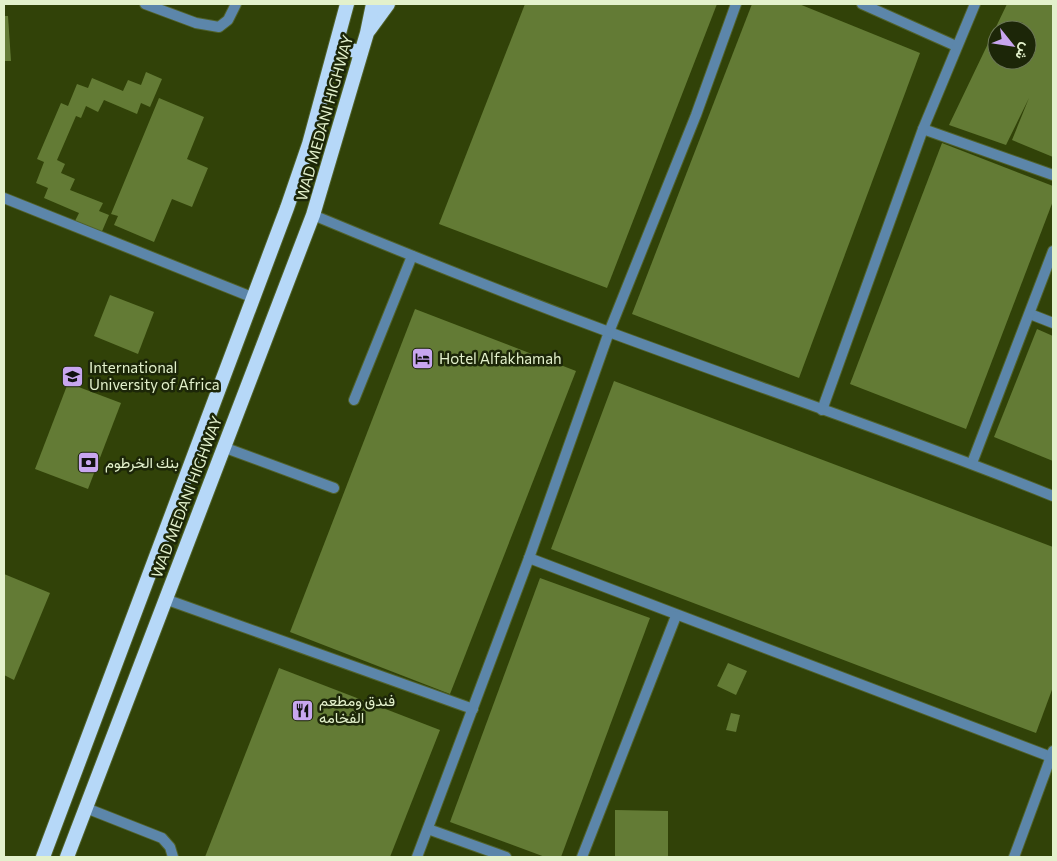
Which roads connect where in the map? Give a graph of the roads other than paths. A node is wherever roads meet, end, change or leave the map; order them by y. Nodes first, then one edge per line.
1 (145, 4) edge
2 (236, 4) edge
3 (347, 4) edge
4 (373, 4) edge
5 (388, 4) edge
6 (736, 4) edge
7 (862, 4) edge
8 (975, 4) edge
9 (367, 33) junction
10 (956, 46) junction
11 (336, 47) junction
12 (361, 52) junction
13 (923, 129) junction
14 (1053, 175) edge
15 (4, 198) edge
16 (313, 216) junction
17 (1053, 251) edge
18 (412, 256) junction
19 (254, 298) junction
20 (1030, 314) junction
21 (1053, 323) edge
22 (609, 332) junction
23 (354, 400) dead end
24 (822, 410) junction
25 (223, 447) junction
26 (972, 463) junction
27 (334, 488) dead end
28 (1053, 496) edge
29 (529, 558) junction
30 (165, 599) junction
31 (676, 616) junction
32 (473, 709) junction
33 (1052, 754) edge
34 (86, 808) junction
35 (428, 829) junction
36 (43, 857) edge
37 (67, 857) edge
38 (173, 857) edge
39 (417, 857) edge
40 (506, 857) edge
41 (582, 857) edge
42 (1014, 857) edge

1 - 2 street
3 - 11 highway, WAD MEDANI HIGHWAY
4 - 9 highway
5 - 9 highway
6 - 22 street
7 - 10 street
8 - 10 street
9 - 12 highway, WAD MEDANI HIGHWAY
10 - 13 street
11 - 12 highway
11 - 19 highway, WAD MEDANI HIGHWAY
12 - 16 highway, WAD MEDANI HIGHWAY
13 - 14 street
13 - 24 street
15 - 19 street
16 - 18 street
16 - 25 highway, WAD MEDANI HIGHWAY
17 - 20 street
18 - 22 street
18 - 23 street
19 - 36 highway, WAD MEDANI HIGHWAY
20 - 21 street
20 - 26 street
22 - 24 street
22 - 29 street
24 - 26 street
25 - 27 street
25 - 30 highway, WAD MEDANI HIGHWAY
26 - 28 street
29 - 31 street
29 - 32 street
30 - 32 street
30 - 34 highway, WAD MEDANI HIGHWAY
31 - 33 street
31 - 41 street
32 - 35 street
33 - 42 street
34 - 37 highway, WAD MEDANI HIGHWAY
34 - 38 street
35 - 39 street
35 - 40 street

